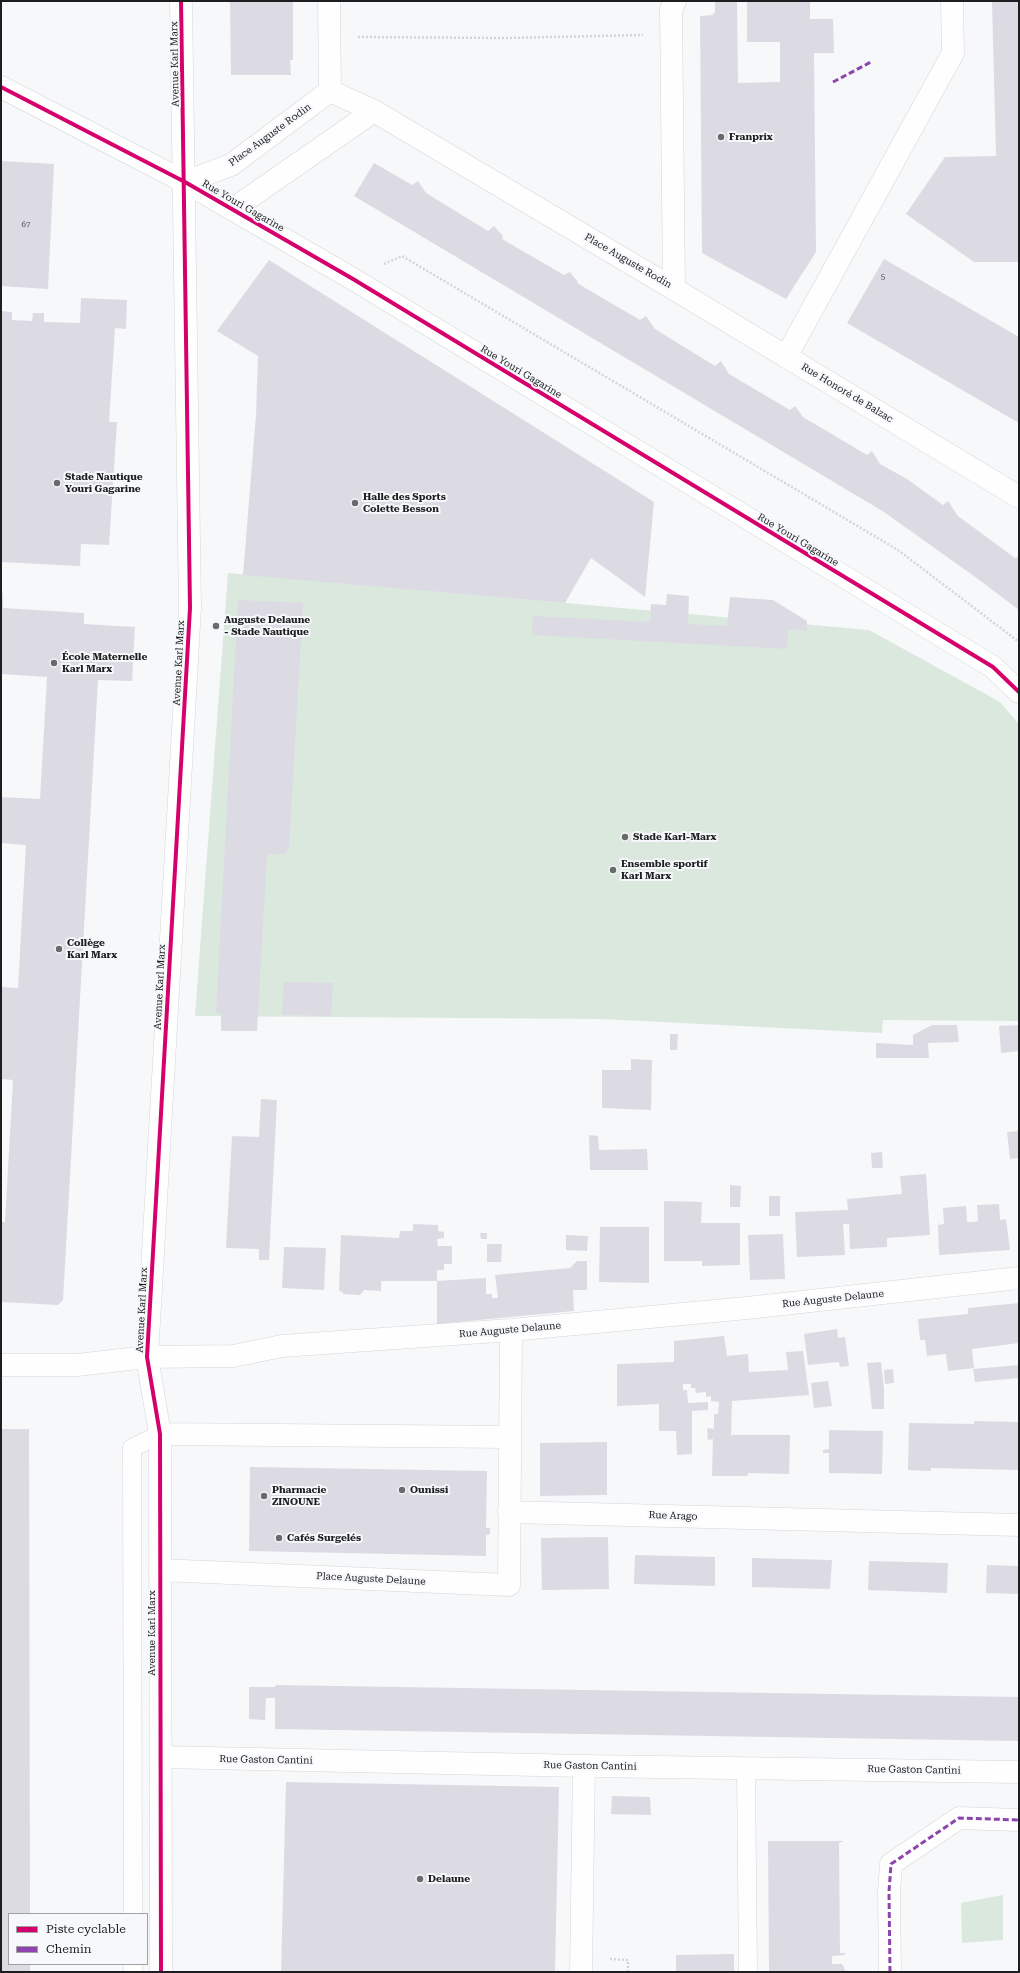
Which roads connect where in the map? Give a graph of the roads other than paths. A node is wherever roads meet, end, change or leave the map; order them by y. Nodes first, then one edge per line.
1 (181, 1) edge
2 (329, 1) edge
3 (675, 1) edge
4 (952, 1) edge
5 (1, 87) edge
6 (330, 91) junction
7 (374, 111) junction
8 (185, 182) junction
9 (234, 208) junction
10 (674, 289) junction
11 (786, 357) junction
12 (1019, 497) edge
13 (1019, 692) edge
14 (1019, 1278) edge
15 (511, 1330) junction
16 (148, 1358) junction
17 (1, 1365) edge
18 (160, 1434) junction
19 (510, 1437) junction
20 (509, 1512) junction
21 (1019, 1525) edge
22 (160, 1570) junction
23 (161, 1758) junction
24 (584, 1766) junction
25 (746, 1768) junction
26 (1019, 1772) edge
27 (1019, 1820) edge
28 (133, 1913) edge
29 (161, 1972) edge
30 (581, 1972) edge
31 (748, 1972) edge
32 (890, 1972) edge

1 - 8 street, Avenue Karl Marx
2 - 6 street
3 - 10 street, Place Auguste Rodin
4 - 11 street
5 - 8 street, Rue Youri Gagarine
6 - 7 street, Place Auguste Rodin
6 - 8 street, Place Auguste Rodin
7 - 9 street
7 - 10 street, Place Auguste Rodin
8 - 9 street, Rue Youri Gagarine
8 - 16 street, Avenue Karl Marx
9 - 13 street, Rue Youri Gagarine
10 - 11 street, Rue Honoré de Balzac
11 - 12 street, Rue Honoré de Balzac
14 - 15 street, Rue Auguste Delaune
15 - 16 street, Rue Auguste Delaune
15 - 19 street
16 - 17 street, Rue Auguste Delaune
16 - 18 street, Avenue Karl Marx
18 - 19 street
18 - 22 street, Avenue Karl Marx
18 - 28 lane
19 - 20 street
20 - 21 street, Rue Arago
20 - 22 street, Place Auguste Delaune
22 - 23 street, Avenue Karl Marx
23 - 24 street, Rue Gaston Cantini
23 - 29 street, Avenue Karl Marx
24 - 25 street, Rue Gaston Cantini
24 - 30 street
25 - 26 street, Rue Gaston Cantini
25 - 31 lane
27 - 32 street

